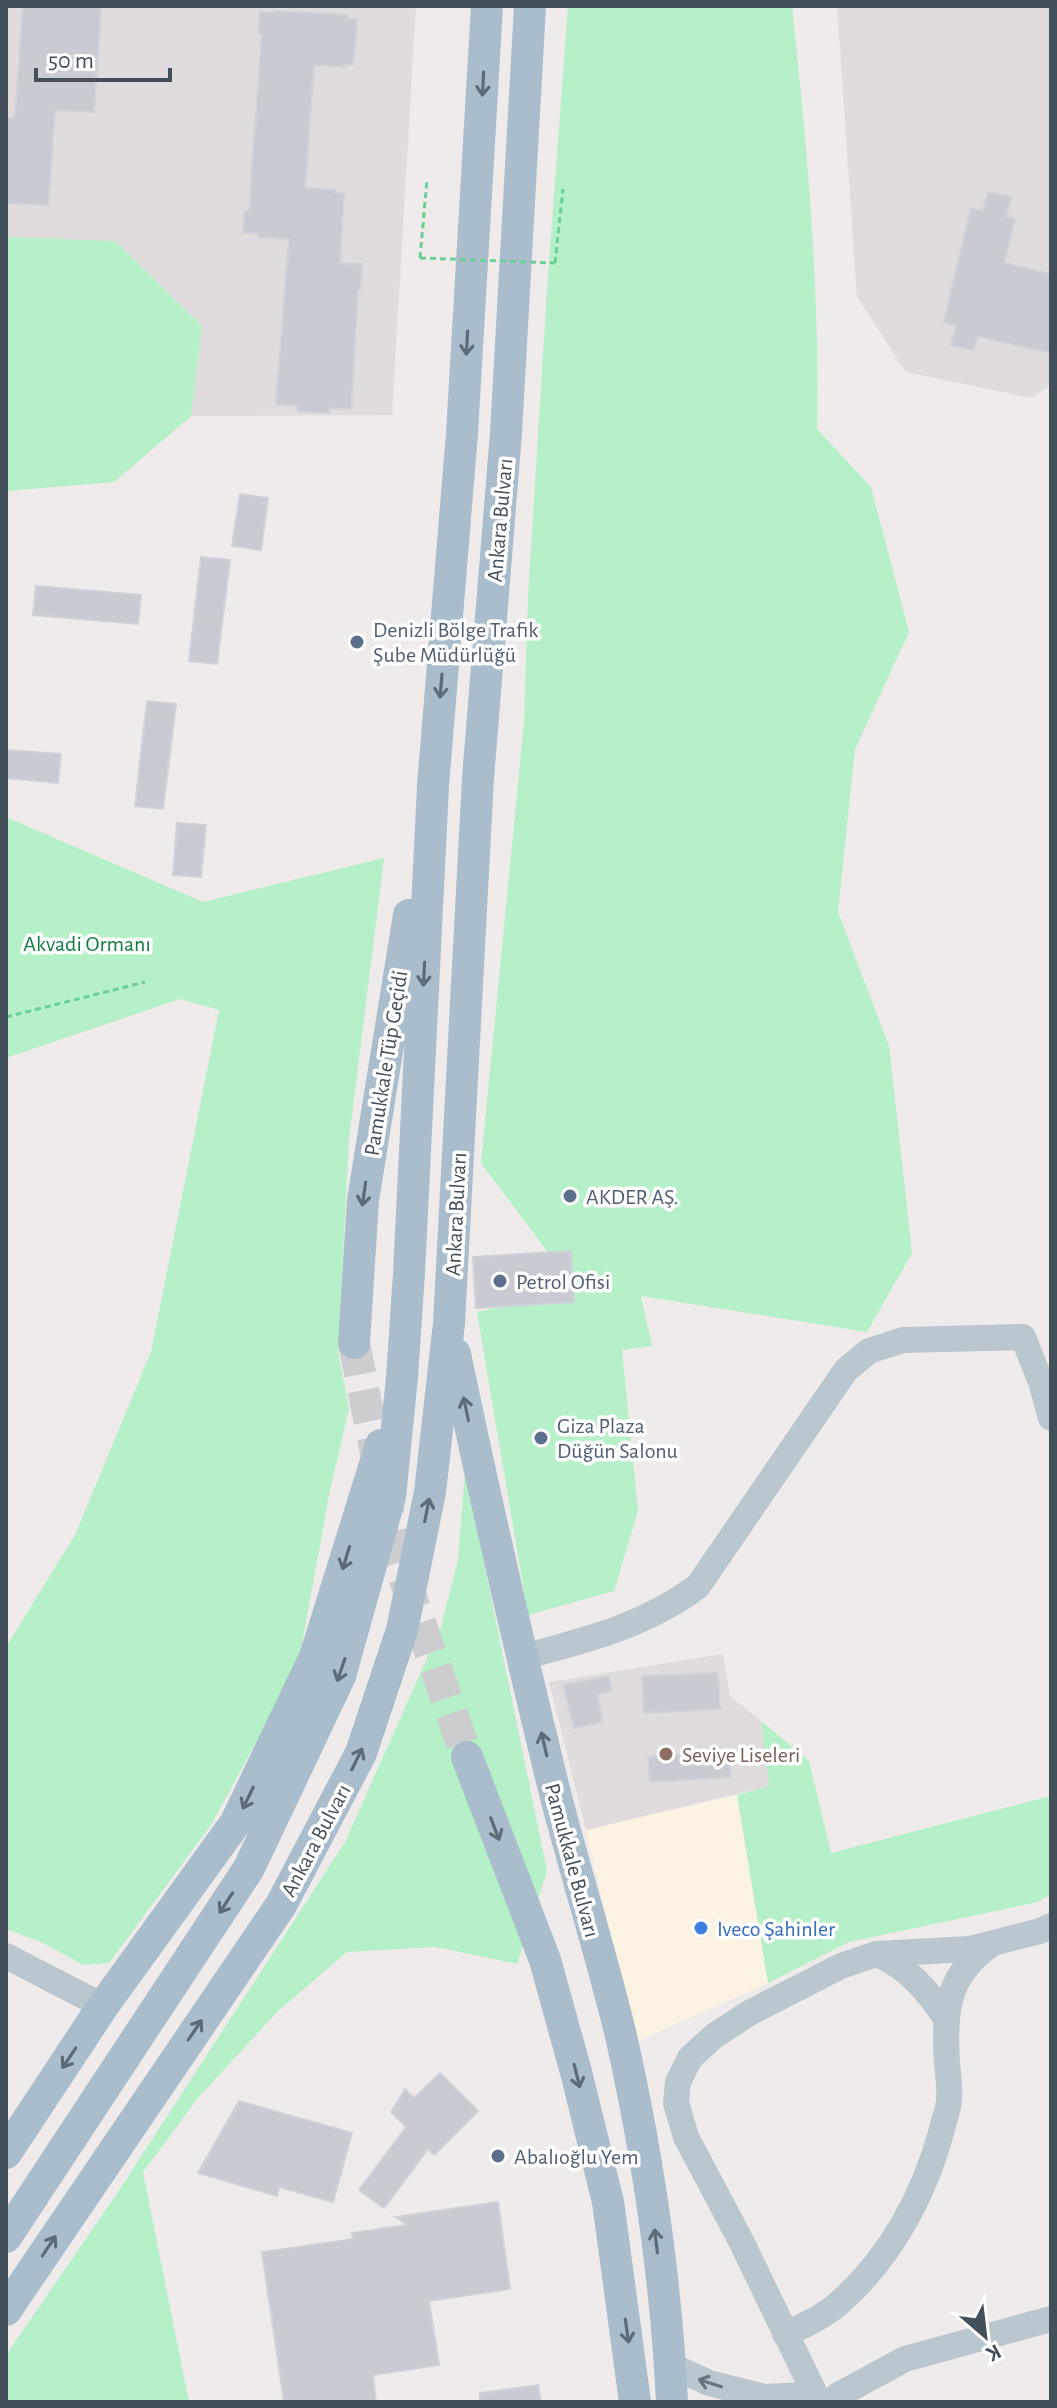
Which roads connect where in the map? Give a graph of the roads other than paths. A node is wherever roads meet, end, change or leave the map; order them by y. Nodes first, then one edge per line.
1 (487, 6) edge
2 (530, 6) edge
3 (433, 786) junction
4 (449, 1323) junction
5 (354, 1343) tunnel mouth
6 (402, 1377) junction
7 (1051, 1418) edge
8 (523, 1657) junction
9 (467, 1757) tunnel mouth
10 (1051, 1926) edge
11 (993, 1943) junction
12 (876, 1954) junction
13 (6, 1956) edge
14 (103, 2006) junction
15 (947, 2020) junction
16 (6, 2153) edge
17 (6, 2237) edge
18 (6, 2310) edge
19 (1051, 2319) edge
20 (785, 2334) junction
21 (670, 2365) junction
22 (821, 2397) edge
23 (635, 2402) edge
24 (672, 2402) edge

1 -> 3 main road, Ankara Bulvarı
2 - 4 main road, Ankara Bulvarı
3 -> 5 main road, Pamukkale Tüp Geçidi
3 -> 6 main road, Ankara Bulvarı
8 -> 4 main road, Pamukkale Bulvarı
18 -> 4 main road, Ankara Bulvarı
6 -> 14 main road
6 -> 17 main road, Ankara Bulvarı
7 - 8 street
21 -> 8 main road, Pamukkale Bulvarı
9 -> 23 main road
10 - 11 street
11 - 12 street
11 - 15 street
12 - 15 street
12 - 20 street
13 - 14 street
14 -> 16 main road
15 - 20 street
19 - 22 street
20 - 22 street
22 -> 21 street
21 - 24 main road, Pamukkale Bulvarı

